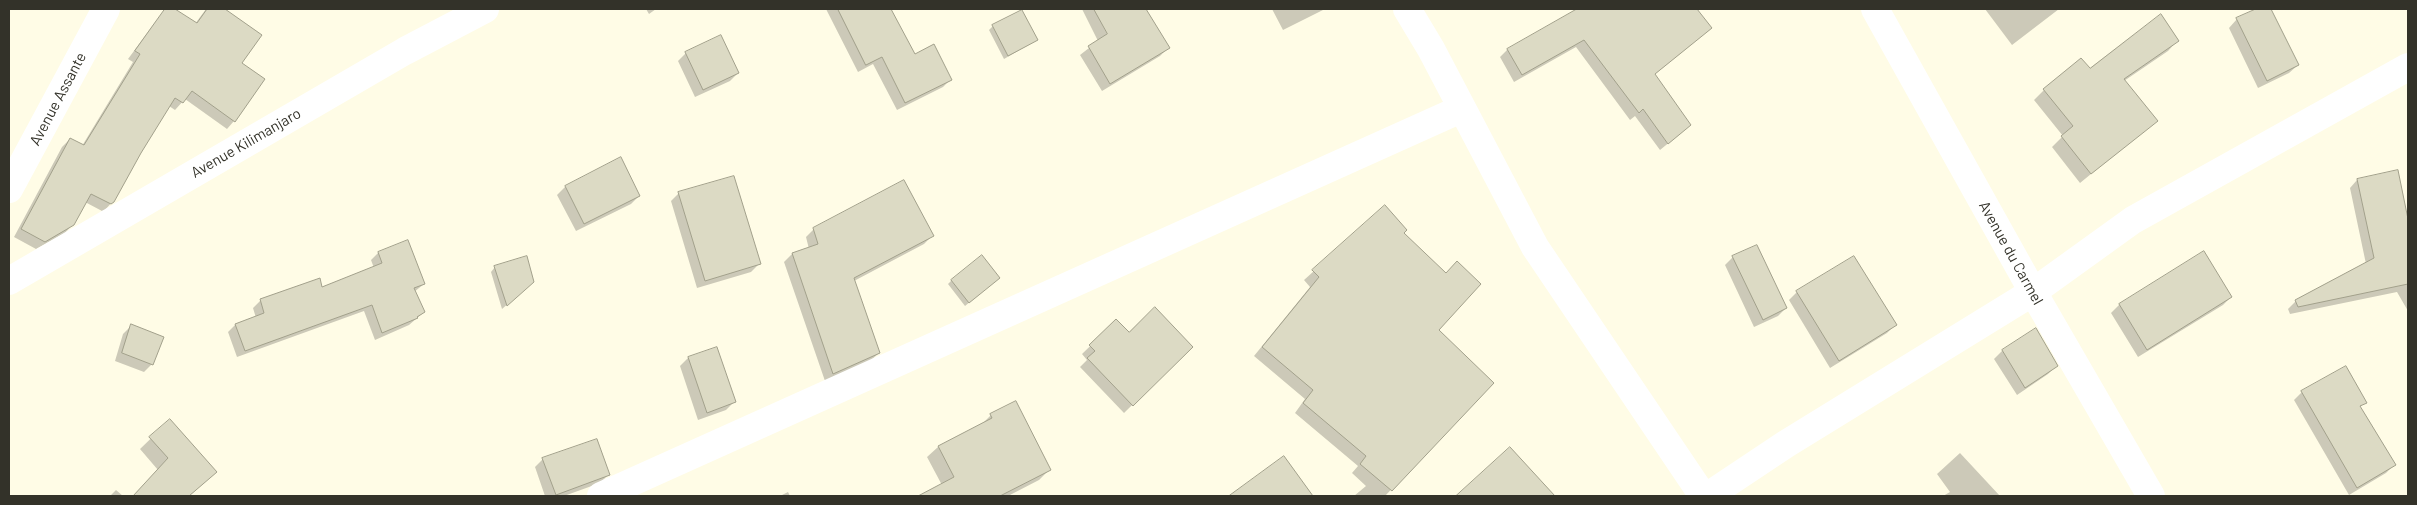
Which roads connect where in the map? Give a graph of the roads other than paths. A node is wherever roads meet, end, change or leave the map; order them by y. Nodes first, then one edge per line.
1 (106, 9) edge
2 (485, 9) edge
3 (1407, 9) edge
4 (1875, 9) edge
5 (2408, 67) edge
6 (1461, 109) junction
7 (9, 189) edge
8 (9, 281) edge
9 (2033, 292) junction
10 (601, 496) edge
11 (1703, 496) edge
12 (1708, 496) edge
13 (2150, 496) edge

1 - 7 street, Avenue Assante
2 - 8 street, Avenue Kilimanjaro
3 - 6 street
4 - 9 street, Avenue du Carmel
5 - 9 street
6 - 10 street
6 - 11 street
9 - 12 street
9 - 13 street, Avenue du Carmel

